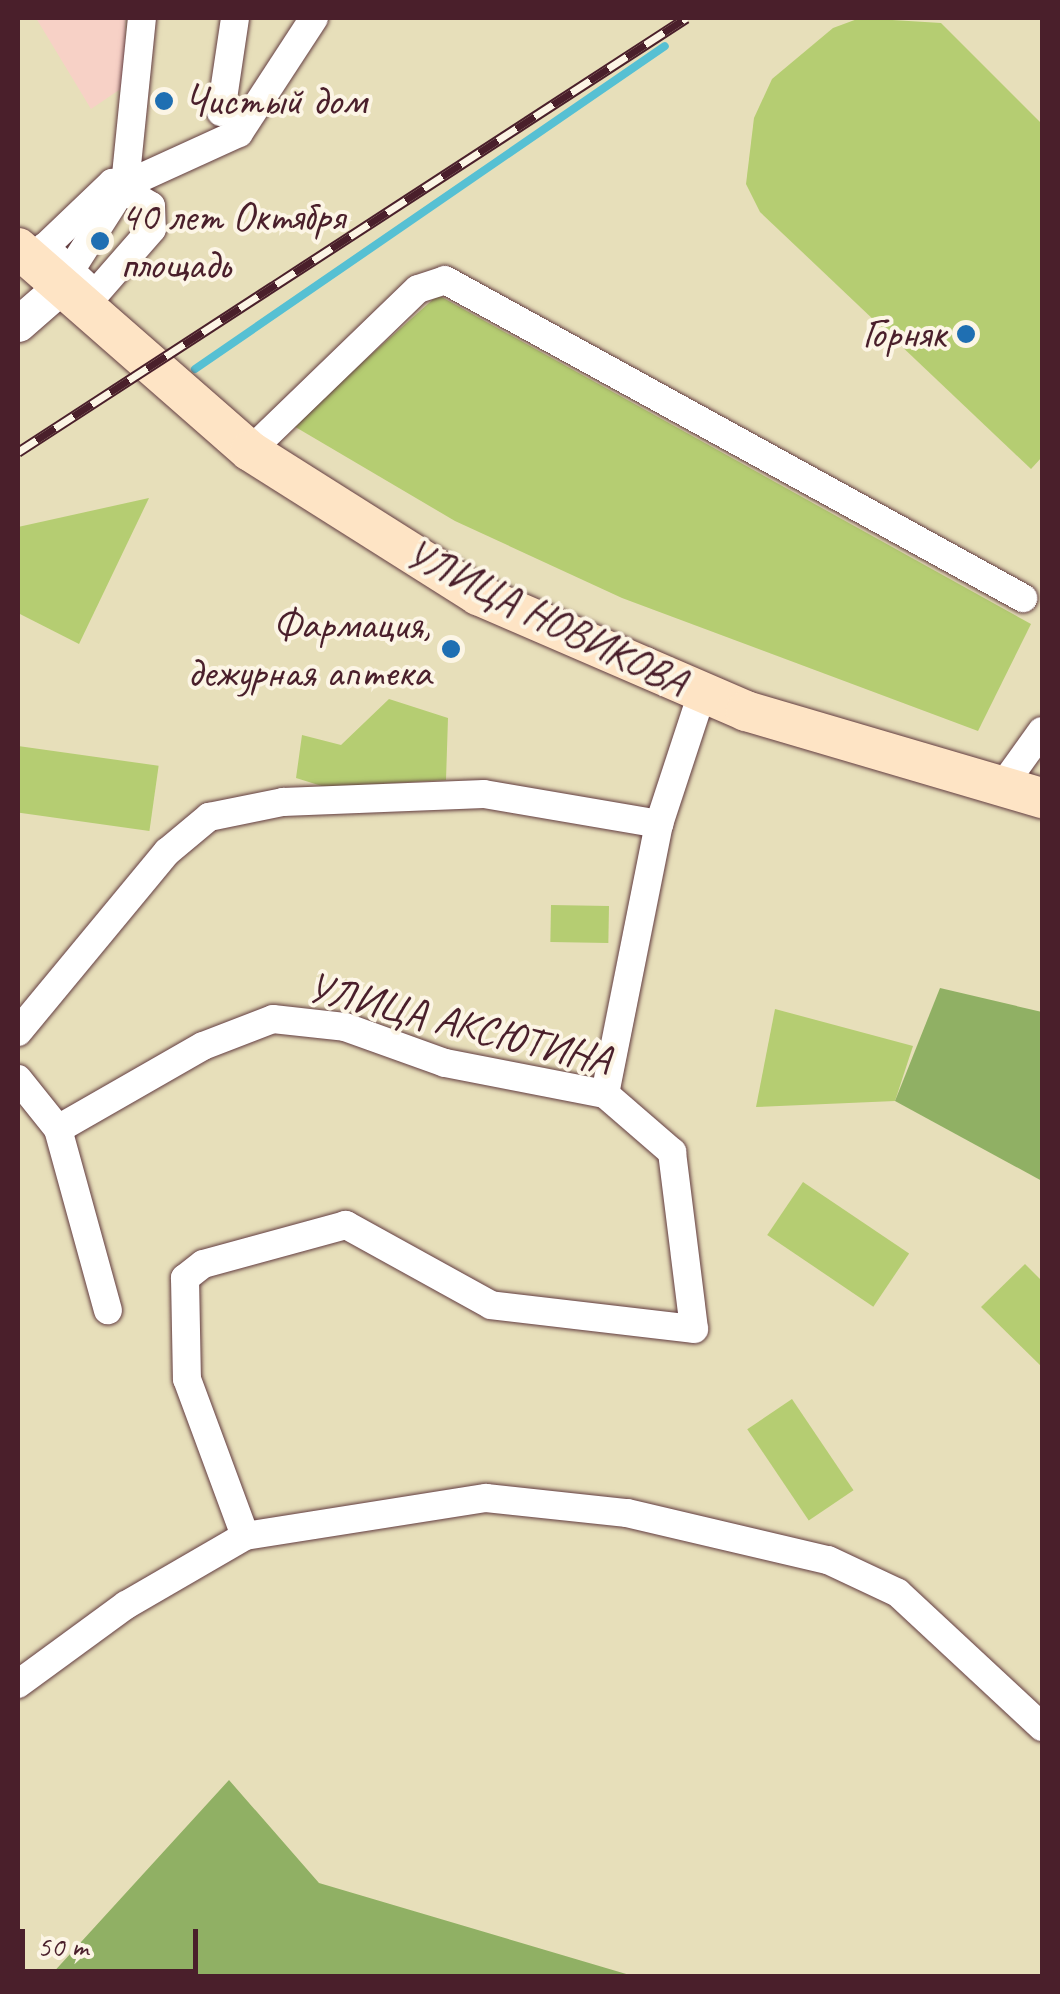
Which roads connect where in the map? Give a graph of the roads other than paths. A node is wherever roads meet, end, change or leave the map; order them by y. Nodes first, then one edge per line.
1 (142, 18) edge
2 (235, 18) edge
3 (314, 18) edge
4 (222, 112) dead end
5 (124, 187) junction
6 (18, 248) edge
7 (64, 281) junction
8 (18, 324) edge
9 (250, 451) junction
10 (1023, 598) dead end
11 (702, 694) junction
12 (1042, 731) edge
13 (1002, 788) junction
14 (1042, 798) edge
15 (659, 824) junction
16 (18, 1032) edge
17 (18, 1079) edge
18 (605, 1094) junction
19 (58, 1129) junction
20 (108, 1310) dead end
21 (246, 1536) junction
22 (18, 1684) edge
23 (1042, 1727) edge

1 - 5 street
2 - 4 street
3 - 5 street
5 - 7 street
5 - 7 street
6 - 7 main road, УЛИЦА НОВИКОВА
7 - 8 street
7 - 9 main road, УЛИЦА НОВИКОВА
9 - 10 street
9 - 11 main road, УЛИЦА НОВИКОВА
11 - 13 main road, УЛИЦА НОВИКОВА
11 - 15 street
12 - 13 street
13 - 14 main road, УЛИЦА НОВИКОВА
15 - 16 street
15 - 18 street
17 - 19 street
18 - 19 street, УЛИЦА АКСЮТИНА
18 - 21 street, УЛИЦА АКСЮТИНА
19 - 20 street
21 - 22 street
21 - 23 street

